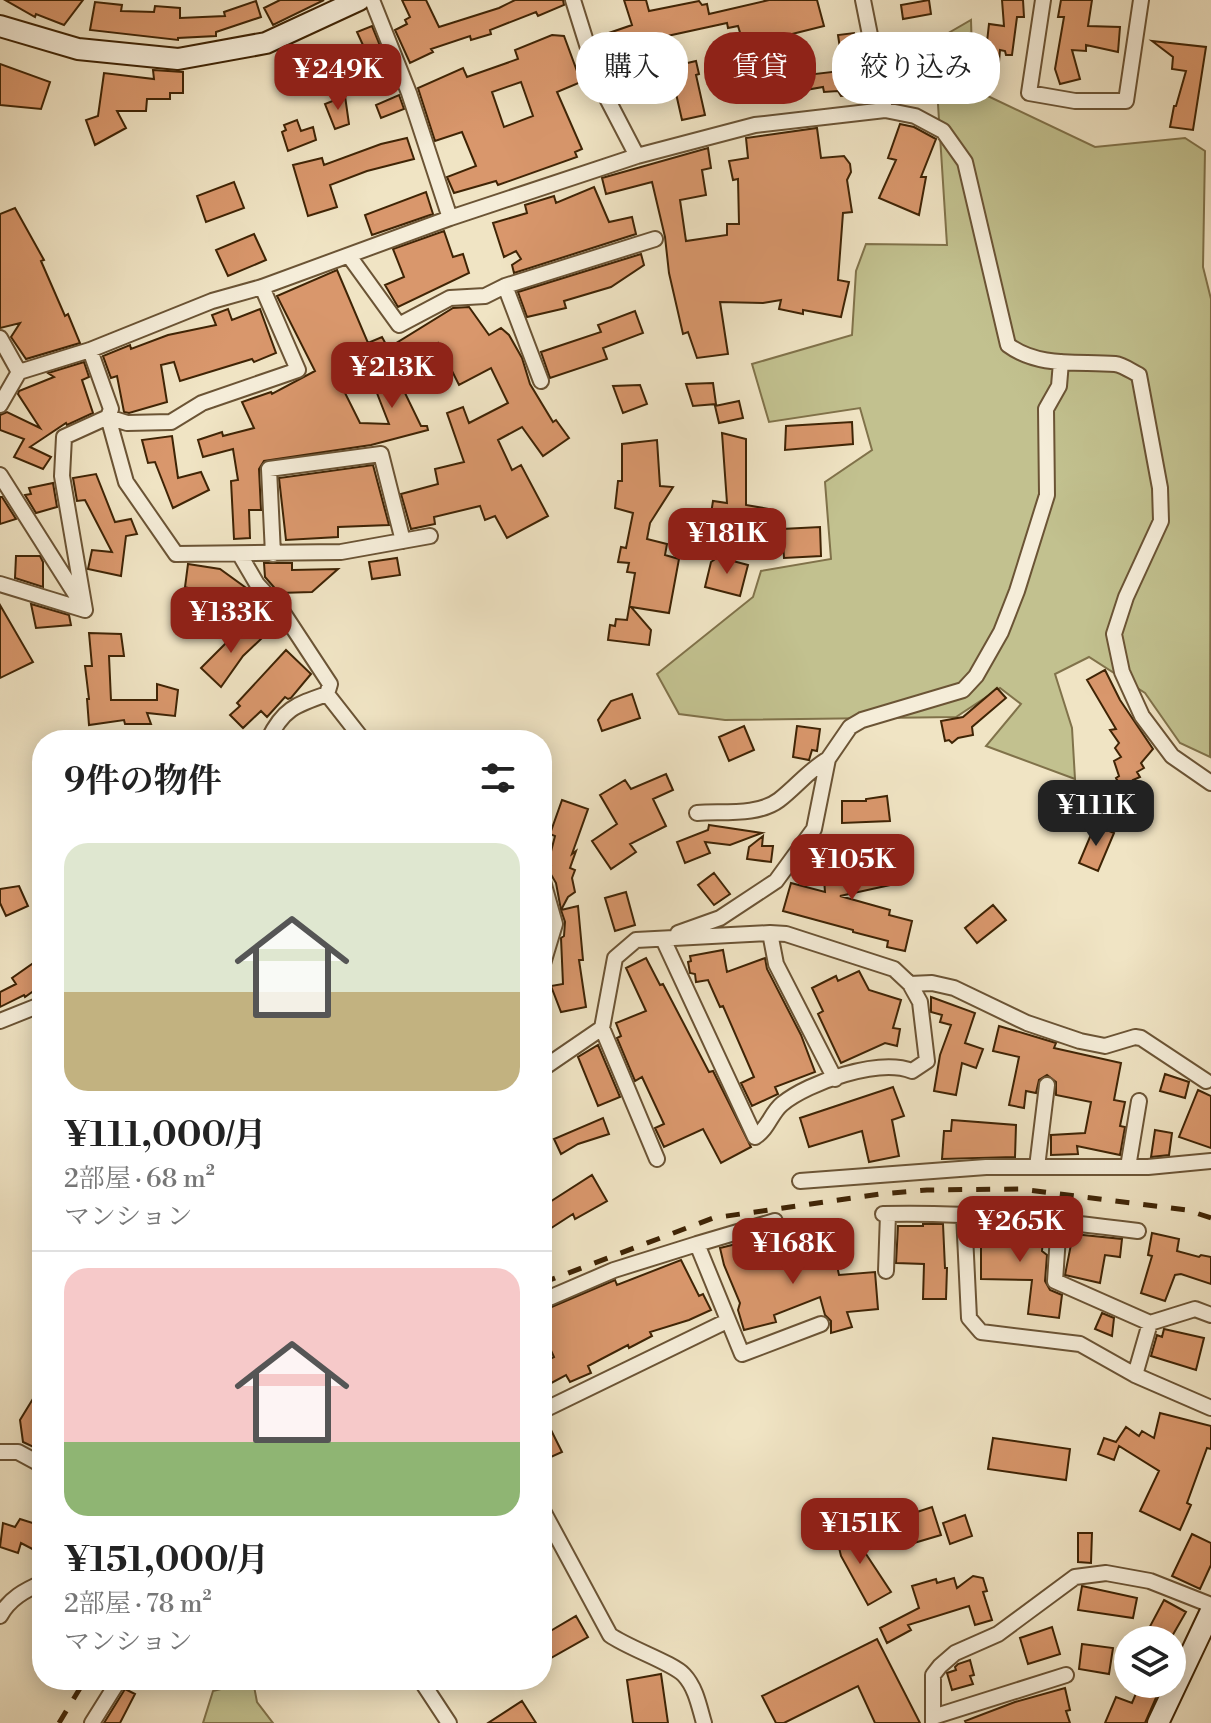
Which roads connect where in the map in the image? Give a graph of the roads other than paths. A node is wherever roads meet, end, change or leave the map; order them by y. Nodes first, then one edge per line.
1 (359, 0) edge
2 (372, 0) edge
3 (573, 0) edge
4 (863, 0) edge
5 (1043, 0) edge
6 (1141, 0) edge
7 (0, 26) edge
8 (885, 110) junction
9 (637, 156) junction
10 (450, 218) junction
11 (655, 239) dead end
12 (349, 256) junction
13 (505, 286) junction
14 (262, 287) junction
15 (0, 338) edge
16 (90, 350) junction
17 (1061, 362) junction
18 (19, 372) junction
19 (541, 381) dead end
20 (0, 405) edge
21 (108, 417) junction
22 (0, 475) edge
23 (430, 536) dead end
24 (403, 541) junction
25 (273, 554) junction
26 (240, 555) junction
27 (0, 584) edge
28 (85, 610) junction
29 (327, 694) junction
30 (273, 730) edge
31 (353, 730) edge
32 (828, 759) junction
33 (1211, 783) edge
34 (697, 813) dead end
35 (552, 913) edge
36 (770, 933) junction
37 (552, 934) edge
38 (663, 939) junction
39 (910, 984) junction
40 (32, 1008) edge
41 (0, 1021) edge
42 (602, 1028) junction
43 (552, 1062) edge
44 (835, 1079) junction
45 (1206, 1081) dead end
46 (1047, 1085) dead end
47 (1139, 1101) dead end
48 (657, 1159) dead end
49 (1211, 1161) edge
50 (1037, 1167) junction
51 (1128, 1167) junction
52 (800, 1181) dead end
53 (964, 1214) junction
54 (775, 1221) dead end
55 (1059, 1221) junction
56 (1138, 1231) dead end
57 (697, 1244) junction
58 (886, 1271) dead end
59 (552, 1297) edge
60 (1211, 1315) edge
61 (727, 1321) junction
62 (1150, 1323) junction
63 (821, 1324) dead end
64 (1135, 1375) junction
65 (552, 1406) edge
66 (1211, 1408) edge
67 (0, 1452) edge
68 (32, 1460) edge
69 (552, 1528) edge
70 (32, 1587) edge
71 (1211, 1608) edge
72 (0, 1616) edge
73 (1066, 1675) dead end
74 (113, 1690) edge
75 (427, 1690) edge
76 (936, 1721) edge
77 (92, 1723) edge
78 (449, 1723) edge
79 (704, 1723) edge
80 (1158, 1723) edge

1 - 7 street
2 - 10 street
3 - 9 street
4 - 8 street
5 - 6 street
8 - 9 street
8 - 17 street
9 - 10 street
10 - 12 street
11 - 13 street
12 - 13 street
12 - 14 street
13 - 19 street
14 - 16 street
14 - 21 street
15 - 18 street
16 - 18 street
16 - 21 street
17 - 32 street
17 - 33 street
18 - 20 street
21 - 26 street
21 - 28 street
22 - 28 street
23 - 24 street
24 - 25 street
24 - 25 street
25 - 26 street
26 - 29 street
27 - 28 street
29 - 30 street
29 - 31 street
32 - 34 street
32 - 38 street
35 - 37 street
36 - 38 street
36 - 39 street
36 - 44 street
38 - 42 street
38 - 44 street
39 - 44 street
39 - 45 street
40 - 41 street
42 - 43 street
42 - 48 street
46 - 50 street
47 - 51 street
49 - 51 street
50 - 51 street
50 - 52 street
53 - 55 street
53 - 58 street
53 - 64 street
54 - 57 street
55 - 56 street
55 - 62 street
57 - 59 street
57 - 61 street
60 - 62 street
61 - 63 street
61 - 65 street
62 - 64 street
64 - 66 street
67 - 68 street
69 - 79 street
70 - 72 street
71 - 76 street
71 - 80 street
73 - 76 street
74 - 77 street
75 - 78 street

